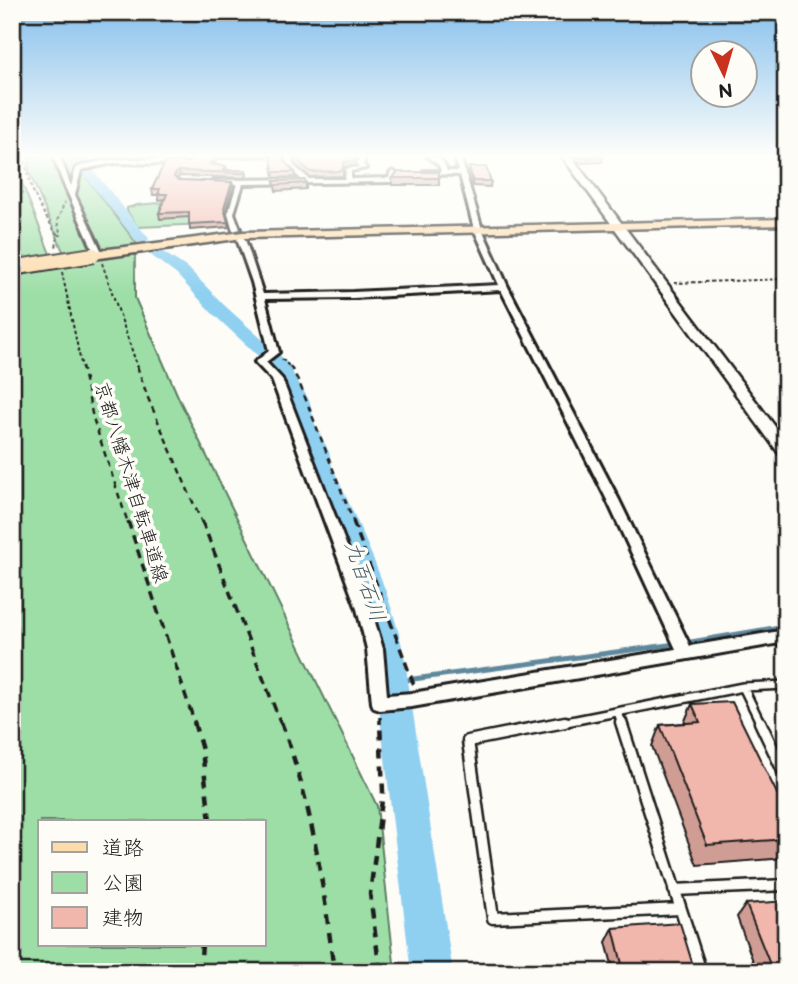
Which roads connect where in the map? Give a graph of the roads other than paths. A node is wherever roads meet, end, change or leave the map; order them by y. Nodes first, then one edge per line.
1 (74, 201) edge
2 (235, 201) edge
3 (470, 201) edge
4 (598, 201) edge
5 (786, 222) edge
6 (615, 225) junction
7 (236, 229) dead end
8 (478, 229) junction
9 (240, 239) dead end
10 (96, 255) junction
11 (12, 268) edge
12 (504, 287) junction
13 (260, 297) junction
14 (786, 452) edge
15 (786, 636) edge
16 (686, 652) junction
17 (786, 685) edge
18 (743, 687) junction
19 (618, 712) junction
20 (786, 777) edge
21 (786, 885) edge
22 (674, 890) junction
23 (680, 909) junction
24 (701, 972) edge

1 - 10 street
2 - 7 street
3 - 8 street
4 - 6 street
5 - 6 main road
6 - 8 main road
6 - 14 street
8 - 10 main road
8 - 12 street
9 - 13 street
10 - 11 main road, bridge
12 - 13 street
12 - 16 street
13 - 16 street
15 - 16 street
17 - 18 lane
18 - 19 lane
18 - 20 lane
19 - 22 lane
19 - 23 lane
21 - 22 lane
22 - 23 lane
23 - 24 lane

